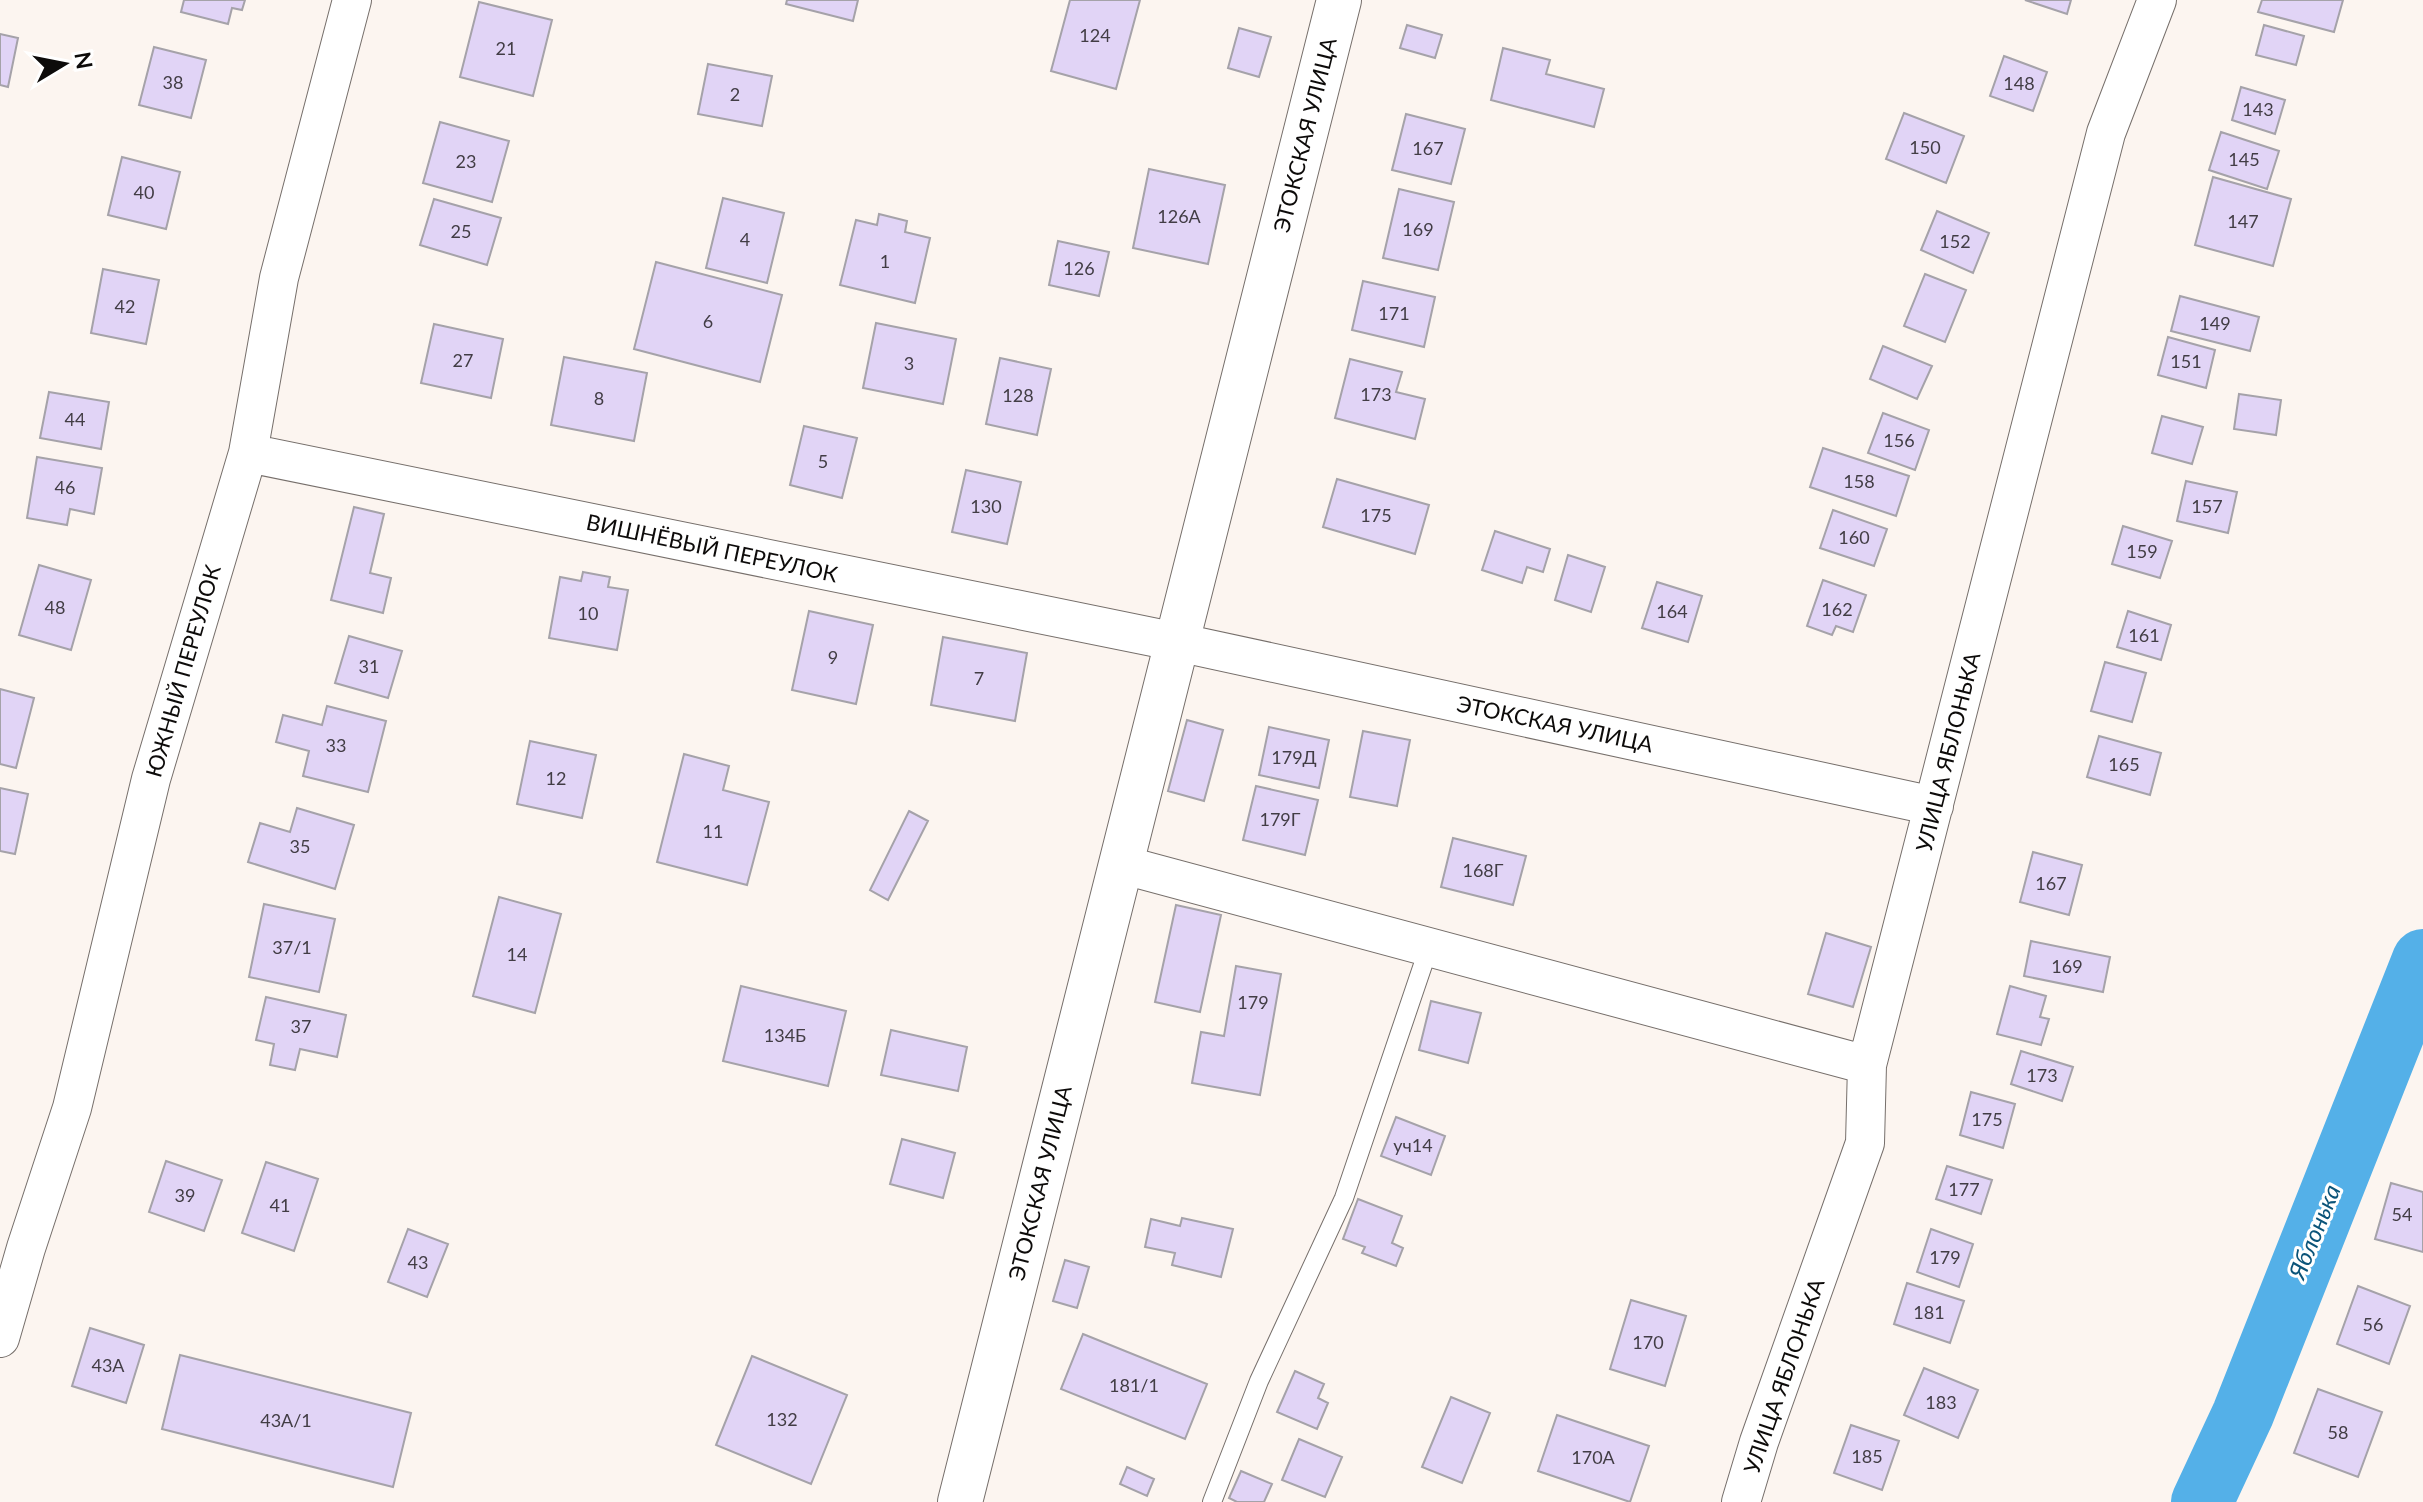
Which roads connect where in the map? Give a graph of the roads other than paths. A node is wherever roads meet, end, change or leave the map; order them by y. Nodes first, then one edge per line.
1 (352, 0) edge
2 (1339, 0) edge
3 (2157, 0) edge
4 (248, 453) junction
5 (1177, 642) junction
6 (1934, 806) junction
7 (1120, 864) junction
8 (1429, 947) junction
9 (1867, 1065) junction
10 (0, 1338) edge
11 (960, 1502) edge
12 (1212, 1502) edge
13 (1741, 1502) edge

1 - 4 street, ЮЖНЫЙ ПЕРЕУЛОК
2 - 5 main road, ЭТОКСКАЯ УЛИЦА
3 - 6 street, УЛИЦА ЯБЛОНЬКА
4 - 5 street, ВИШНЁВЫЙ ПЕРЕУЛОК
4 - 10 street, ЮЖНЫЙ ПЕРЕУЛОК
5 - 6 street, ЭТОКСКАЯ УЛИЦА
5 - 7 main road, ЭТОКСКАЯ УЛИЦА
6 - 9 street, УЛИЦА ЯБЛОНЬКА
7 - 8 street
7 - 11 main road, ЭТОКСКАЯ УЛИЦА
8 - 9 street
8 - 12 lane
9 - 13 street, УЛИЦА ЯБЛОНЬКА

